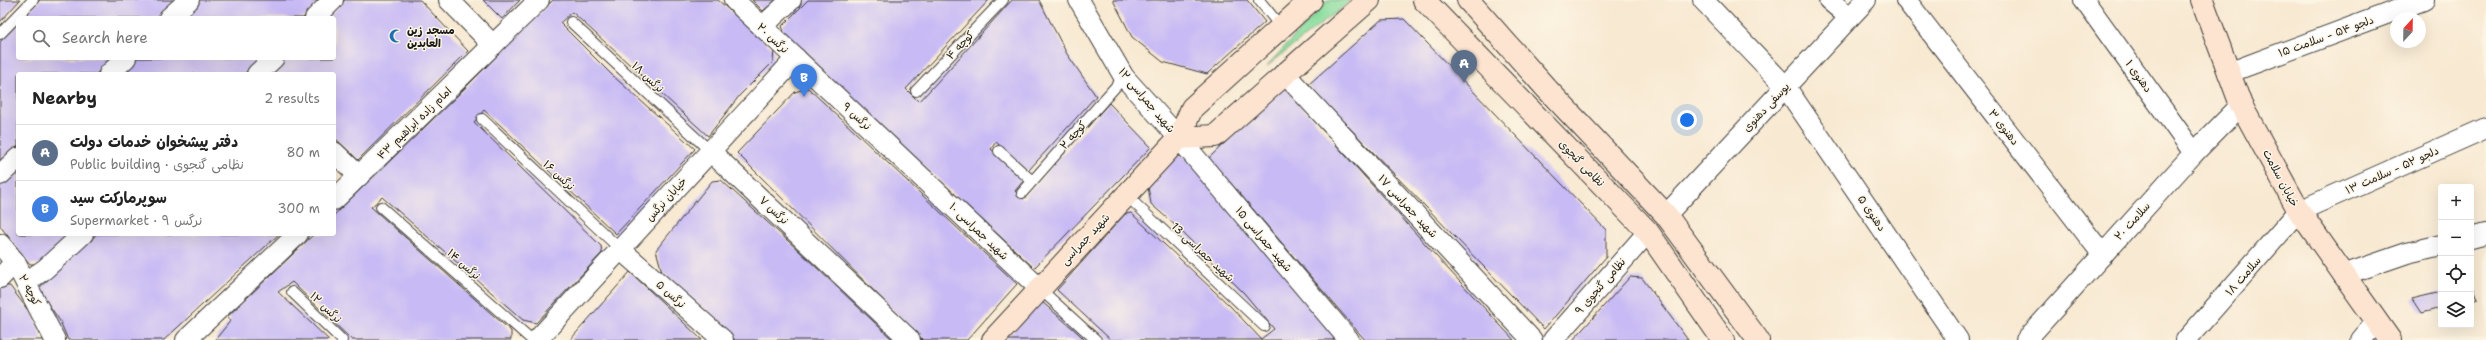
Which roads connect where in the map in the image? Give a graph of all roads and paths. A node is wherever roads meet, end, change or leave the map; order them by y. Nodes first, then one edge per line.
1 (33, 0) edge
2 (189, 0) edge
3 (334, 0) edge
4 (449, 0) edge
5 (539, 0) edge
6 (734, 0) edge
7 (791, 0) edge
8 (1003, 0) edge
9 (1079, 0) edge
10 (1259, 0) edge
11 (1311, 0) edge
12 (1369, 0) edge
13 (1424, 0) edge
14 (1468, 0) edge
15 (1703, 0) edge
16 (1829, 0) edge
17 (1866, 0) edge
18 (1906, 0) edge
19 (2084, 0) edge
20 (2202, 0) edge
21 (2424, 0) edge
22 (17, 16) edge
23 (171, 16) edge
24 (317, 16) edge
25 (1849, 17) junction
26 (16, 18) edge
27 (571, 22) dead end
28 (762, 27) junction
29 (1281, 27) junction
30 (0, 34) edge
31 (494, 45) junction
32 (796, 58) junction
33 (124, 60) edge
34 (272, 60) edge
35 (111, 72) edge
36 (259, 72) edge
37 (1284, 73) junction
38 (2228, 73) junction
39 (1124, 77) junction
40 (1785, 86) junction
41 (916, 91) dead end
42 (2241, 105) junction
43 (482, 119) dead end
44 (2486, 128) edge
45 (1179, 138) junction
46 (710, 150) junction
47 (998, 151) dead end
48 (2194, 152) junction
49 (336, 154) edge
50 (16, 160) edge
51 (918, 173) joint
52 (0, 175) edge
53 (359, 176) junction
54 (1032, 181) junction
55 (1022, 193) dead end
56 (1126, 195) junction
57 (336, 198) edge
58 (381, 206) dead end
59 (2299, 211) junction
60 (1666, 215) junction
61 (1648, 232) junction
62 (2486, 234) edge
63 (81, 236) edge
64 (296, 236) edge
65 (2474, 237) edge
66 (0, 244) edge
67 (2438, 246) edge
68 (620, 249) junction
69 (2103, 255) junction
70 (15, 262) junction
71 (2344, 275) junction
72 (0, 278) edge
73 (26, 282) junction
74 (1039, 288) junction
75 (292, 292) dead end
76 (2377, 321) junction
77 (1264, 326) dead end
78 (55, 340) edge
79 (186, 340) edge
80 (342, 340) edge
81 (532, 340) edge
82 (537, 340) edge
83 (723, 340) edge
84 (910, 340) edge
85 (993, 340) edge
86 (1096, 340) edge
87 (1349, 340) edge
88 (1532, 340) edge
89 (1553, 340) edge
90 (1723, 340) edge
91 (1758, 340) edge
92 (1958, 340) edge
93 (2026, 340) edge
94 (2186, 340) edge
95 (2361, 340) edge
96 (2390, 340) edge

1 - 22 lane
2 - 23 street
3 - 24 street
4 - 31 street
5 - 31 street, امام زاده ابراهیم ۴۳
6 - 28 street, نرگس ۲۰
7 - 28 street
8 - 41 lane, کوچه ۴
9 - 39 street, شهید جمراسی ۱۲
10 - 29 lane
11 - 29 street, شهید جمراسی
12 - 37 street
13 - 61 street, نظامی گنجوی
14 - 60 street
15 - 40 street, دهنوی ۵
16 - 25 street
17 - 25 street, یوسفی دهنوی
18 - 69 street, دهنوی ۳
19 - 48 street, دهنوی ۱
20 - 38 street, خیابان سلامت
21 - 38 street, دلجو ۵۴ - سلامت ۱۵
25 - 40 street, یوسفی دهنوی
26 - 30 lane
27 - 46 lane, نرگس ۱۸
28 - 32 street, نرگس ۲۰
29 - 45 street, شهید جمراسی
31 - 53 street, امام زاده ابراهیم ۴۳
32 - 46 street, خیابان نرگس
32 - 51 street, نرگس ۹
33 - 35 street
34 - 36 street
37 - 45 street
37 - 88 street, شهید جمراسی ۱۷
38 - 42 street, خیابان سلامت
39 - 45 street, شهید جمراسی ۱۲
39 - 54 lane, کوچه ۲
40 - 60 street, یوسفی دهنوی
40 - 92 street, دهنوی ۵
42 - 48 street, سلامت ۲۰
42 - 59 street, خیابان سلامت
43 - 68 lane, نرگس ۱۶
44 - 59 street, دلجو ۵۲ - سلامت ۱۳
45 - 56 street, شهید جمراسی
45 - 87 street, شهید جمراسی ۱۵
46 - 68 street, خیابان نرگس
46 - 84 street, نرگس ۷
47 - 54 lane
48 - 69 street, سلامت ۲۰
49 - 53 street
50 - 52 street
51 - 74 street, شهید جمراسی ۱۰
53 - 57 street, امام زاده ابراهیم ۴۳
54 - 55 lane, کوچه ۲
56 - 74 street, شهید جمراسی
56 - 77 lane, شهید جمراسی 13
58 - 81 lane, نرگس ۱۴
59 - 71 street, خیابان سلامت
59 - 94 street, سلامت ۱۸
60 - 91 street
61 - 89 street, نظامی گنجوی ۹
61 - 90 street, نظامی گنجوی
62 - 65 street
63 - 73 street
64 - 79 street
66 - 70 street, کوچه ۲
67 - 71 street
68 - 82 street, خیابان نرگس
68 - 83 street, نرگس ۵
69 - 93 street, سلامت ۲۰
70 - 72 street
70 - 73 street, کوچه ۲
71 - 76 street, خیابان سلامت
73 - 78 street, کوچه ۲
74 - 85 street, شهید جمراسی
74 - 86 lane
75 - 80 lane, نرگس ۱۲
76 - 95 street
76 - 96 street, خیابان سلامت

